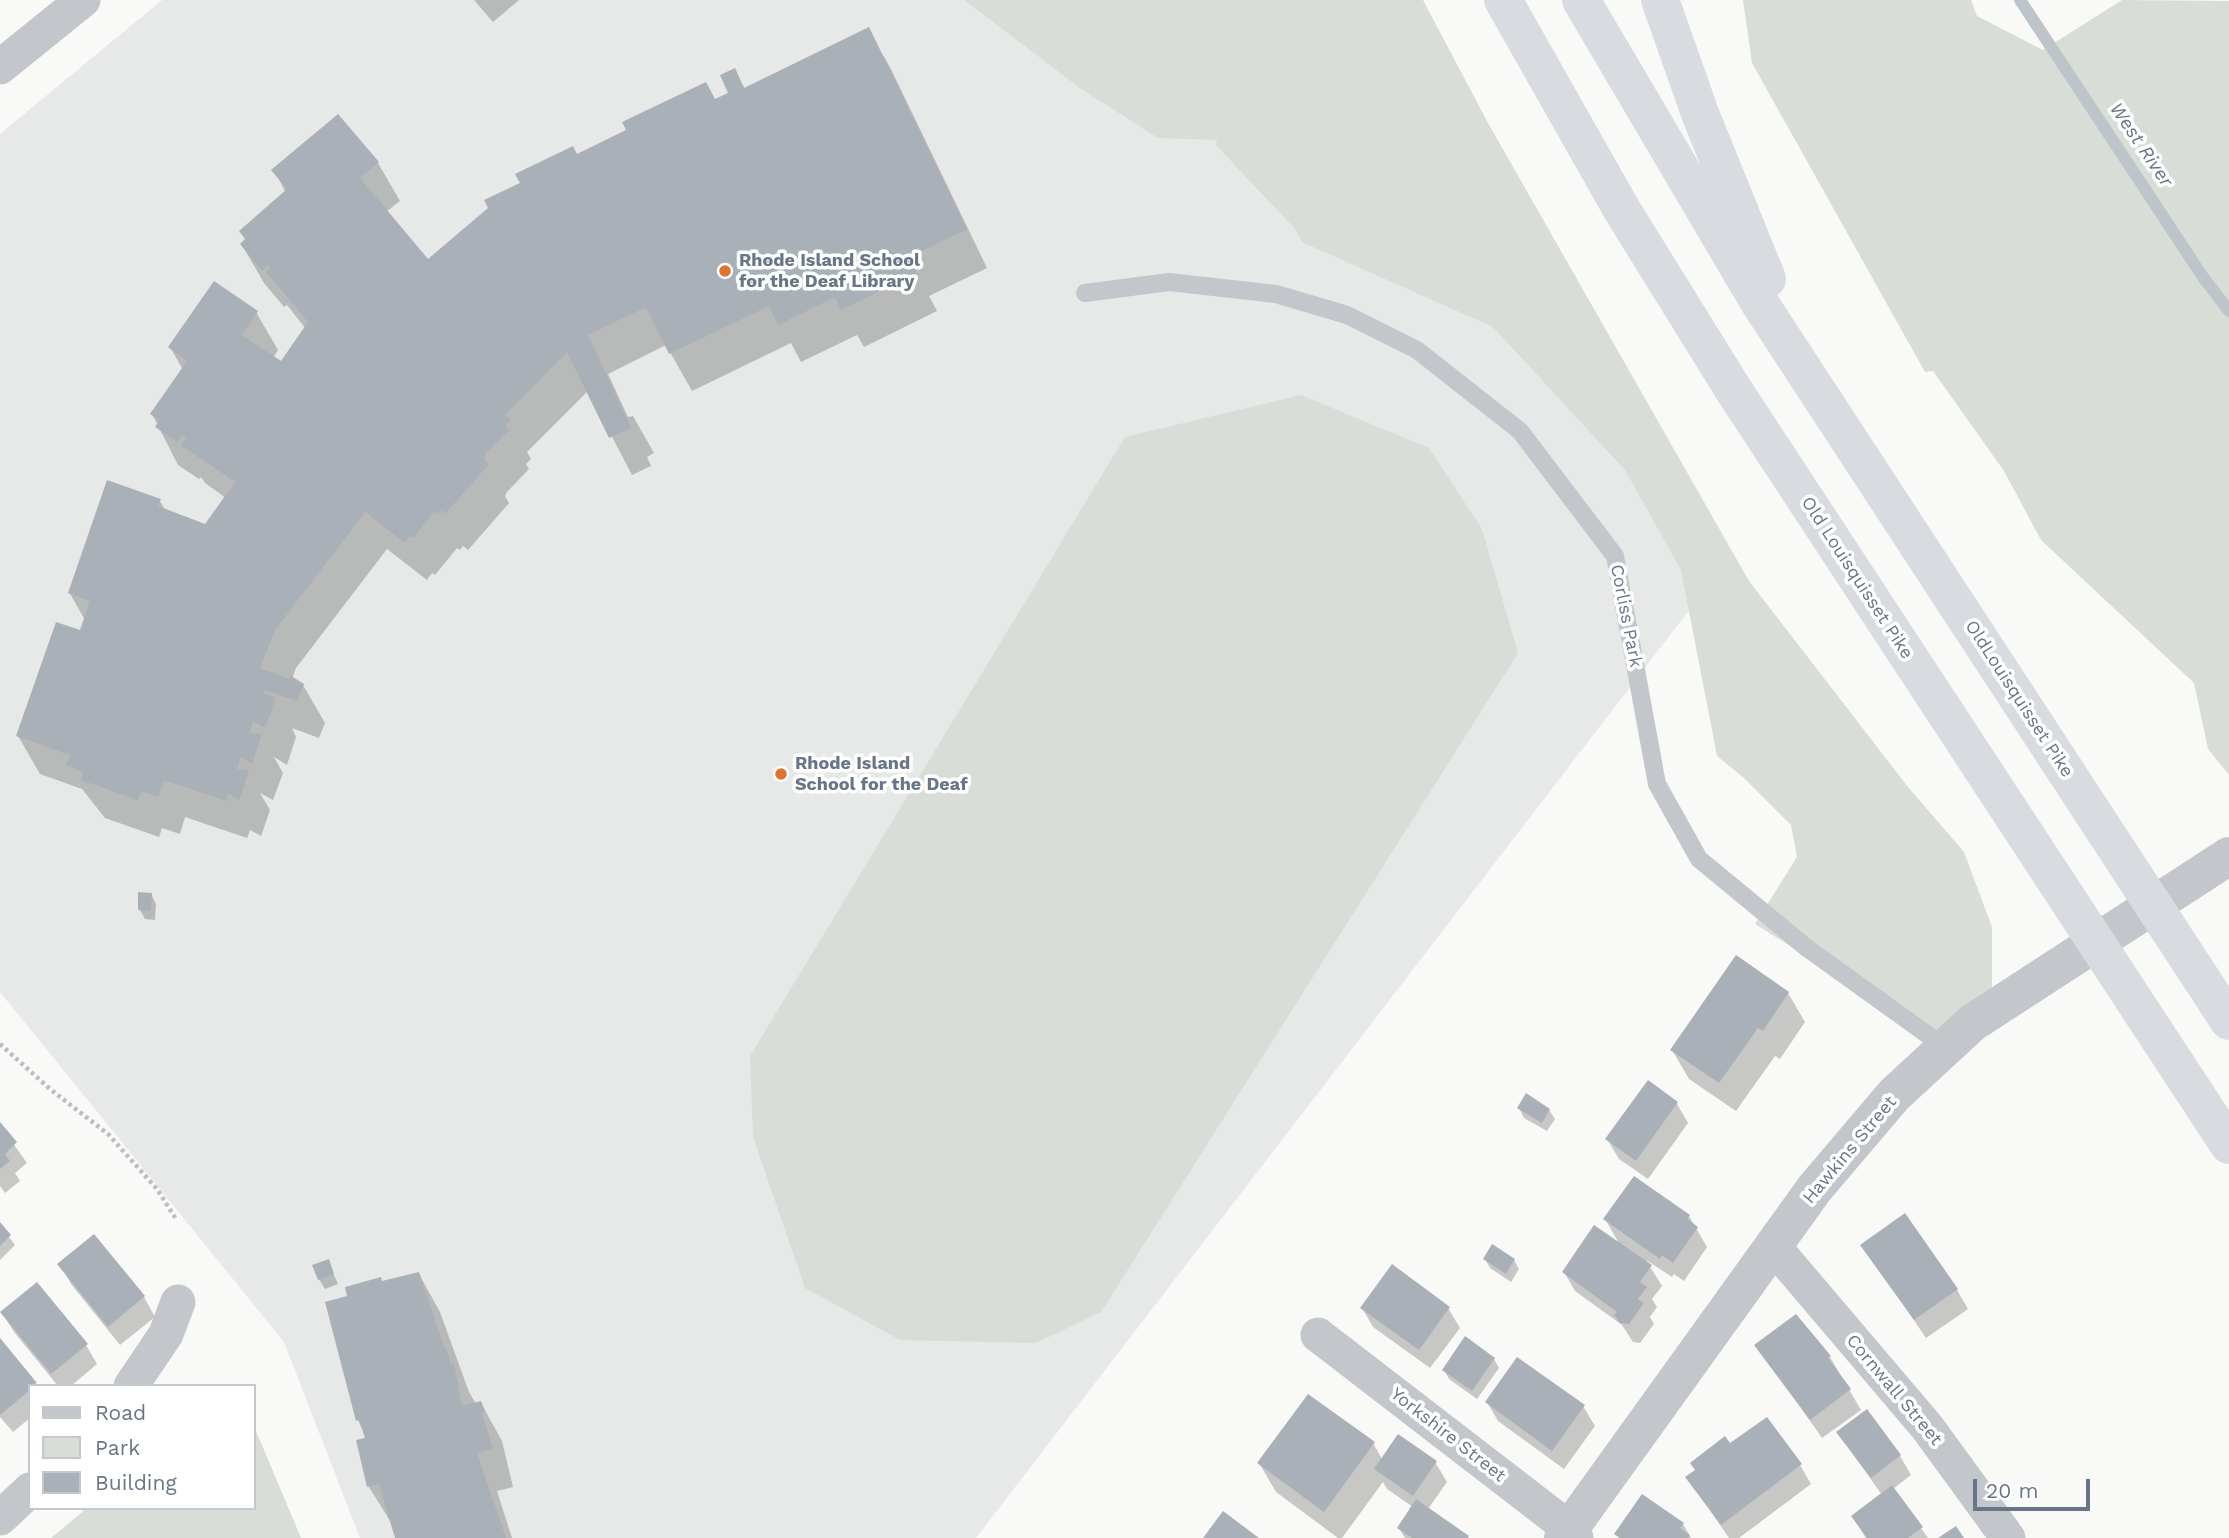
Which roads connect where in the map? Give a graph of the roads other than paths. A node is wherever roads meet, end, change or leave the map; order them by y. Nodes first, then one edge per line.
1 (83, 0) edge
2 (1503, 0) edge
3 (1581, 0) edge
4 (1660, 0) edge
5 (0, 67) edge
6 (1085, 293) dead end
7 (1808, 378) junction
8 (2229, 856) edge
9 (2229, 1021) edge
10 (1959, 1036) junction
11 (2229, 1145) edge
12 (1774, 1247) junction
13 (178, 1302) dead end
14 (1318, 1335) dead end
15 (132, 1384) edge
16 (28, 1492) edge
17 (0, 1518) edge
18 (1569, 1535) edge
19 (2008, 1538) edge

1 - 5 street
2 - 11 highway, Old Louisquisset Pike
3 - 7 highway
4 - 7 highway
6 - 10 lane, Corliss Park
7 - 9 highway, OldLouisquisset Pike
8 - 10 street, Hawkins Street
10 - 12 street, Hawkins Street
12 - 18 street, Hawkins Street
12 - 19 street, Cornwall Street
13 - 15 street
14 - 18 street, Yorkshire Street
16 - 17 street

